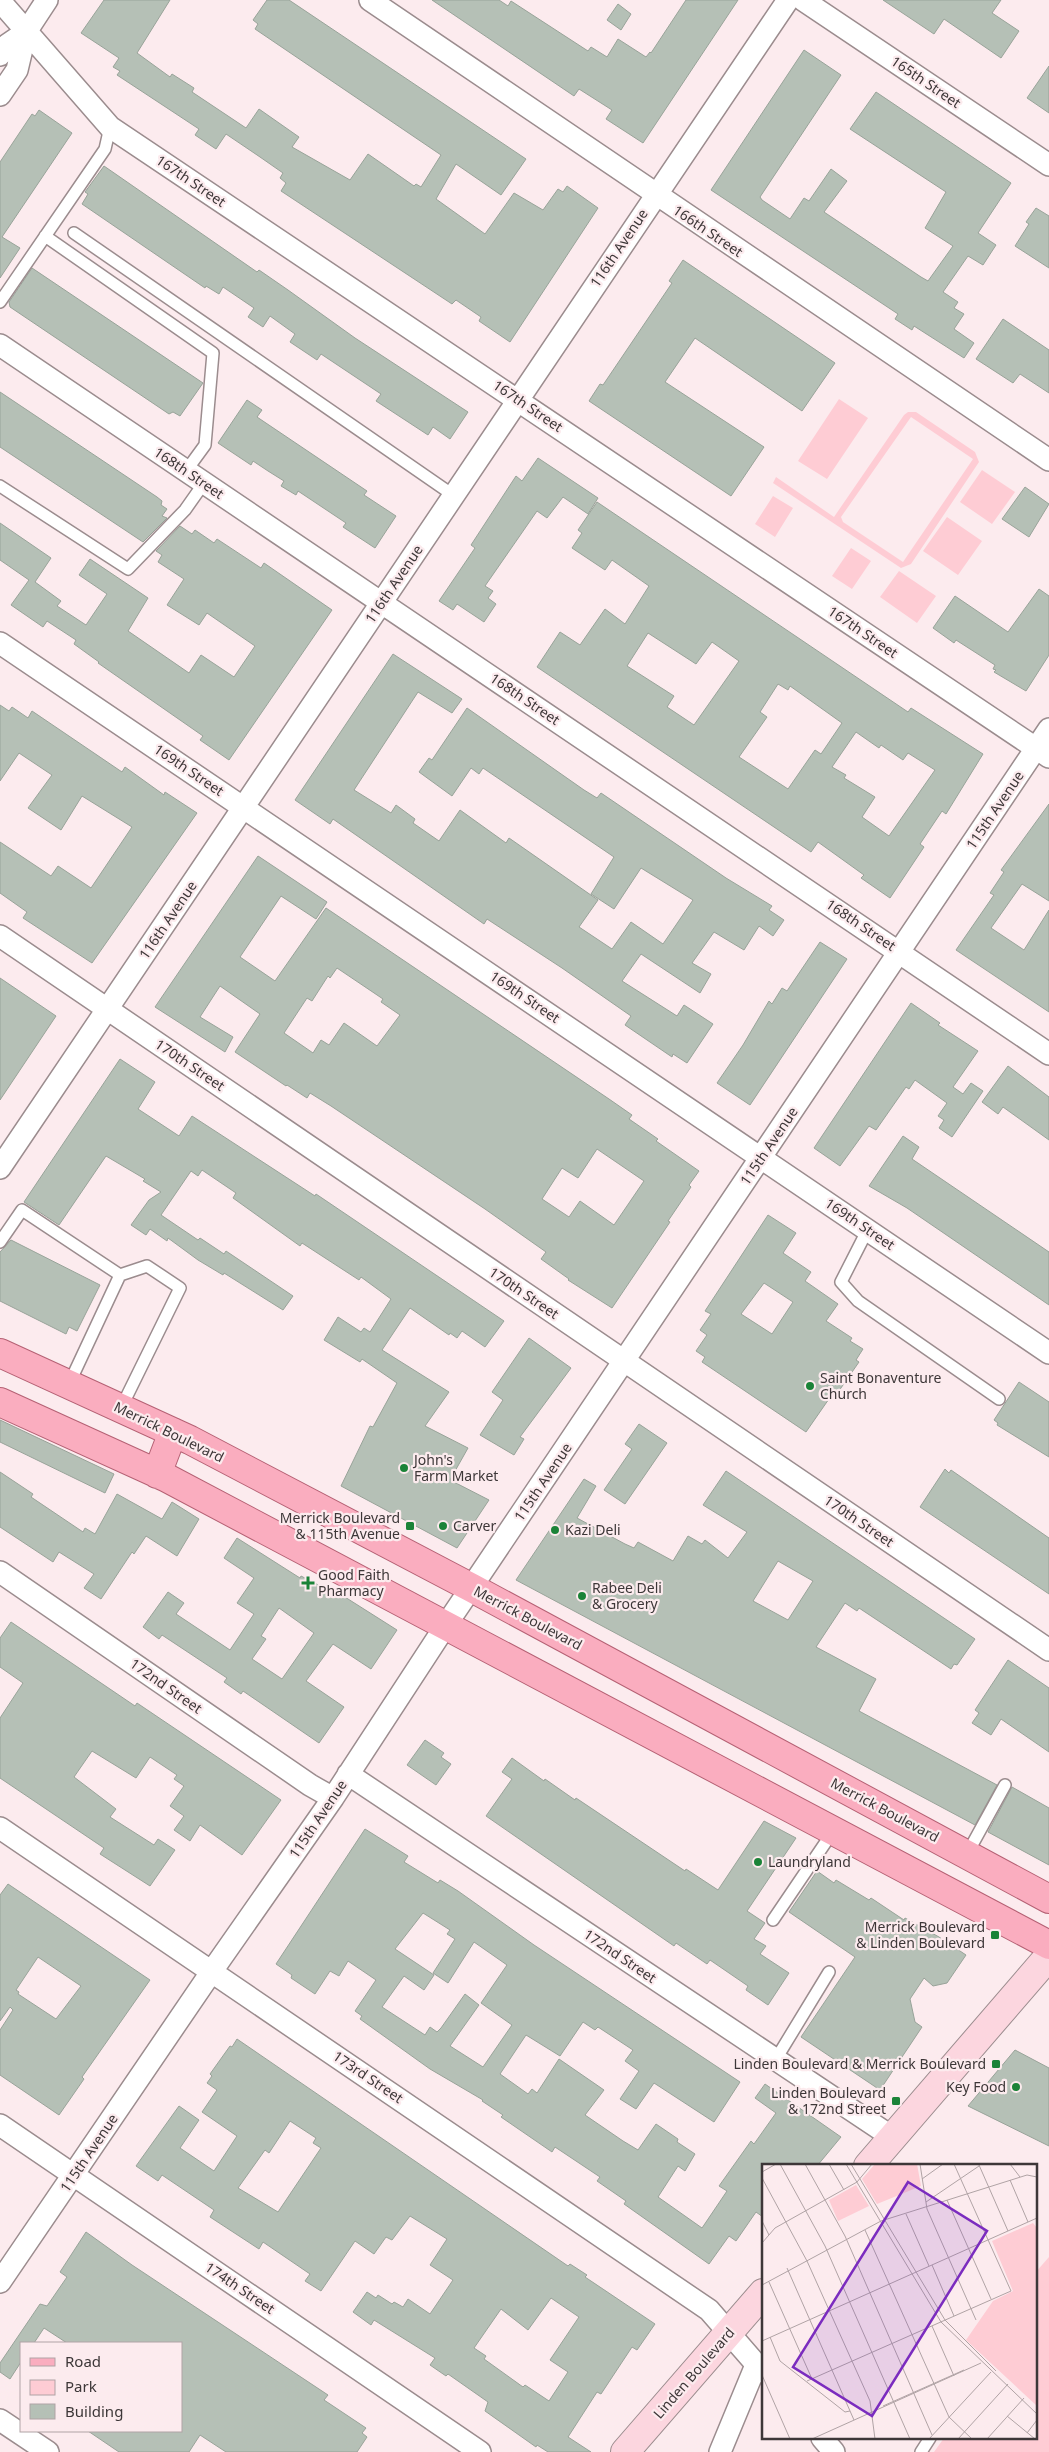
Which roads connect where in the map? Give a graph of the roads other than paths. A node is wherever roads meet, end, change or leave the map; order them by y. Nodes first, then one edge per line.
1 (48, 0) edge
2 (370, 0) edge
3 (788, 0) edge
4 (803, 0) edge
5 (0, 1) edge
6 (26, 32) junction
7 (0, 55) edge
8 (0, 95) edge
9 (110, 127) junction
10 (1049, 165) edge
11 (654, 195) junction
12 (74, 233) dead end
13 (46, 236) junction
14 (0, 302) edge
15 (0, 345) edge
16 (517, 398) junction
17 (1049, 460) edge
18 (186, 471) junction
19 (204, 483) junction
20 (0, 486) edge
21 (453, 496) junction
22 (382, 603) junction
23 (0, 643) edge
24 (1049, 729) edge
25 (1042, 753) edge
26 (244, 807) junction
27 (0, 936) edge
28 (900, 952) junction
29 (108, 1009) junction
30 (1049, 1054) edge
31 (762, 1157) junction
32 (0, 1168) edge
33 (868, 1229) junction
34 (0, 1242) edge
35 (120, 1275) junction
36 (0, 1353) edge
37 (1049, 1353) edge
38 (623, 1361) junction
39 (69, 1384) junction
40 (998, 1399) dead end
41 (0, 1402) edge
42 (121, 1408) junction
43 (173, 1432) junction
44 (157, 1474) junction
45 (0, 1572) edge
46 (472, 1588) junction
47 (446, 1625) junction
48 (1049, 1650) edge
49 (348, 1774) junction
50 (1005, 1785) dead end
51 (333, 1798) junction
52 (0, 1828) edge
53 (834, 1830) junction
54 (966, 1854) junction
55 (1049, 1899) edge
56 (773, 1920) dead end
57 (1049, 1945) edge
58 (1049, 1956) edge
59 (212, 1971) junction
60 (829, 1972) dead end
61 (776, 2059) junction
62 (0, 2125) edge
63 (892, 2137) junction
64 (870, 2164) edge
65 (74, 2175) junction
66 (0, 2282) edge
67 (762, 2294) edge
68 (728, 2334) junction
69 (759, 2368) edge
70 (0, 2420) edge
71 (824, 2440) edge
72 (929, 2440) edge
73 (48, 2452) edge
74 (480, 2452) edge
75 (625, 2452) edge
76 (720, 2452) edge
77 (834, 2452) edge
78 (920, 2452) edge

1 - 6 street
2 - 11 street, 166th Street
3 - 11 street, 116th Avenue
4 - 10 street, 165th Street
5 - 6 street, 167th Street
6 - 7 street
6 - 8 street
6 - 9 street, 167th Street
9 - 13 lane
9 - 16 street, 167th Street
11 - 16 street, 116th Avenue
11 - 17 street, 166th Street
12 - 21 lane
13 - 14 lane
13 - 18 lane
15 - 18 street, 168th Street
16 - 21 street, 116th Avenue
16 - 25 street, 167th Street
18 - 19 street, 168th Street
19 - 20 lane
19 - 22 street, 168th Street
21 - 22 street, 116th Avenue
22 - 26 street, 116th Avenue
22 - 28 street, 168th Street
23 - 26 street, 169th Street
24 - 25 street, 115th Avenue
25 - 28 street, 115th Avenue
26 - 29 street, 116th Avenue
26 - 31 street, 169th Street
27 - 29 street, 170th Street
28 - 30 street, 168th Street
28 - 31 street, 115th Avenue
29 - 32 street, 116th Avenue
29 - 38 street, 170th Street
31 - 33 street, 169th Street
31 - 38 street, 115th Avenue
33 - 37 street, 169th Street
33 - 40 lane
34 - 35 lane
35 - 39 lane
35 - 42 lane
36 - 39 main road, Merrick Boulevard
38 - 46 street, 115th Avenue
38 - 48 street, 170th Street
39 - 42 main road, Merrick Boulevard
41 - 44 main road
42 - 43 main road, Merrick Boulevard
43 - 44 main road
43 - 46 main road, Merrick Boulevard
44 - 47 main road
45 - 51 street, 172nd Street
46 - 47 street, 115th Avenue
46 - 54 main road, Merrick Boulevard
47 - 49 street, 115th Avenue
47 - 53 main road
49 - 51 street, 115th Avenue
49 - 61 street, 172nd Street
50 - 54 lane
51 - 59 street, 115th Avenue
52 - 59 street, 173rd Street
53 - 56 lane
53 - 57 main road
54 - 55 main road, Merrick Boulevard
58 - 63 main road
59 - 65 street, 115th Avenue
59 - 68 street, 173rd Street
60 - 61 lane
61 - 63 street, 172nd Street
62 - 65 street, 174th Street
63 - 64 main road
65 - 66 street, 115th Avenue
65 - 74 street, 174th Street
67 - 68 main road, Linden Boulevard
68 - 69 street, 173rd Street
68 - 75 main road, Linden Boulevard
69 - 76 street
70 - 73 street
71 - 77 street
72 - 78 lane

